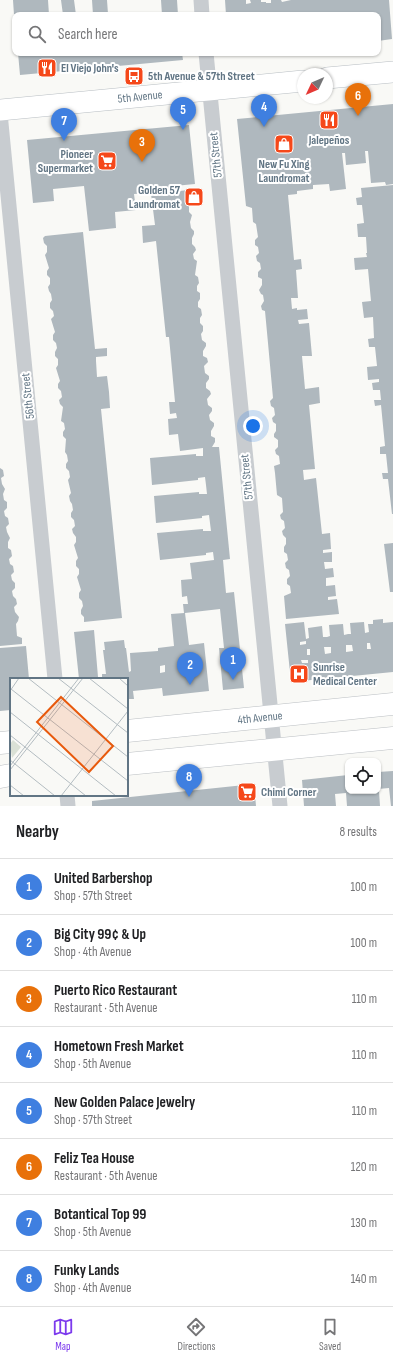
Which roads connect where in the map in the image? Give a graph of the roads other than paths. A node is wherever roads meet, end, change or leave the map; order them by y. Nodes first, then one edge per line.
1 (200, 0) edge
2 (202, 12) edge
3 (206, 56) edge
4 (393, 72) edge
5 (333, 77) edge
6 (297, 82) edge
7 (209, 90) junction
8 (0, 111) edge
9 (55, 678) edge
10 (393, 704) edge
11 (271, 716) junction
12 (128, 731) edge
13 (393, 738) edge
14 (10, 742) edge
15 (0, 743) edge
16 (274, 750) junction
17 (128, 764) edge
18 (10, 775) edge
19 (0, 776) edge
20 (67, 796) edge
21 (68, 806) edge
22 (280, 806) edge

1 - 2 street
3 - 7 street, 57th Street
4 - 5 street
6 - 7 street, 5th Avenue
7 - 8 street, 5th Avenue
7 - 11 street, 57th Street
8 - 9 street, 56th Street
10 - 11 main road, 4th Avenue
11 - 12 main road, 4th Avenue
11 - 16 street, 57th Street
13 - 16 main road
14 - 15 main road
16 - 17 main road
16 - 22 street, 57th Street
18 - 19 main road
20 - 21 street

